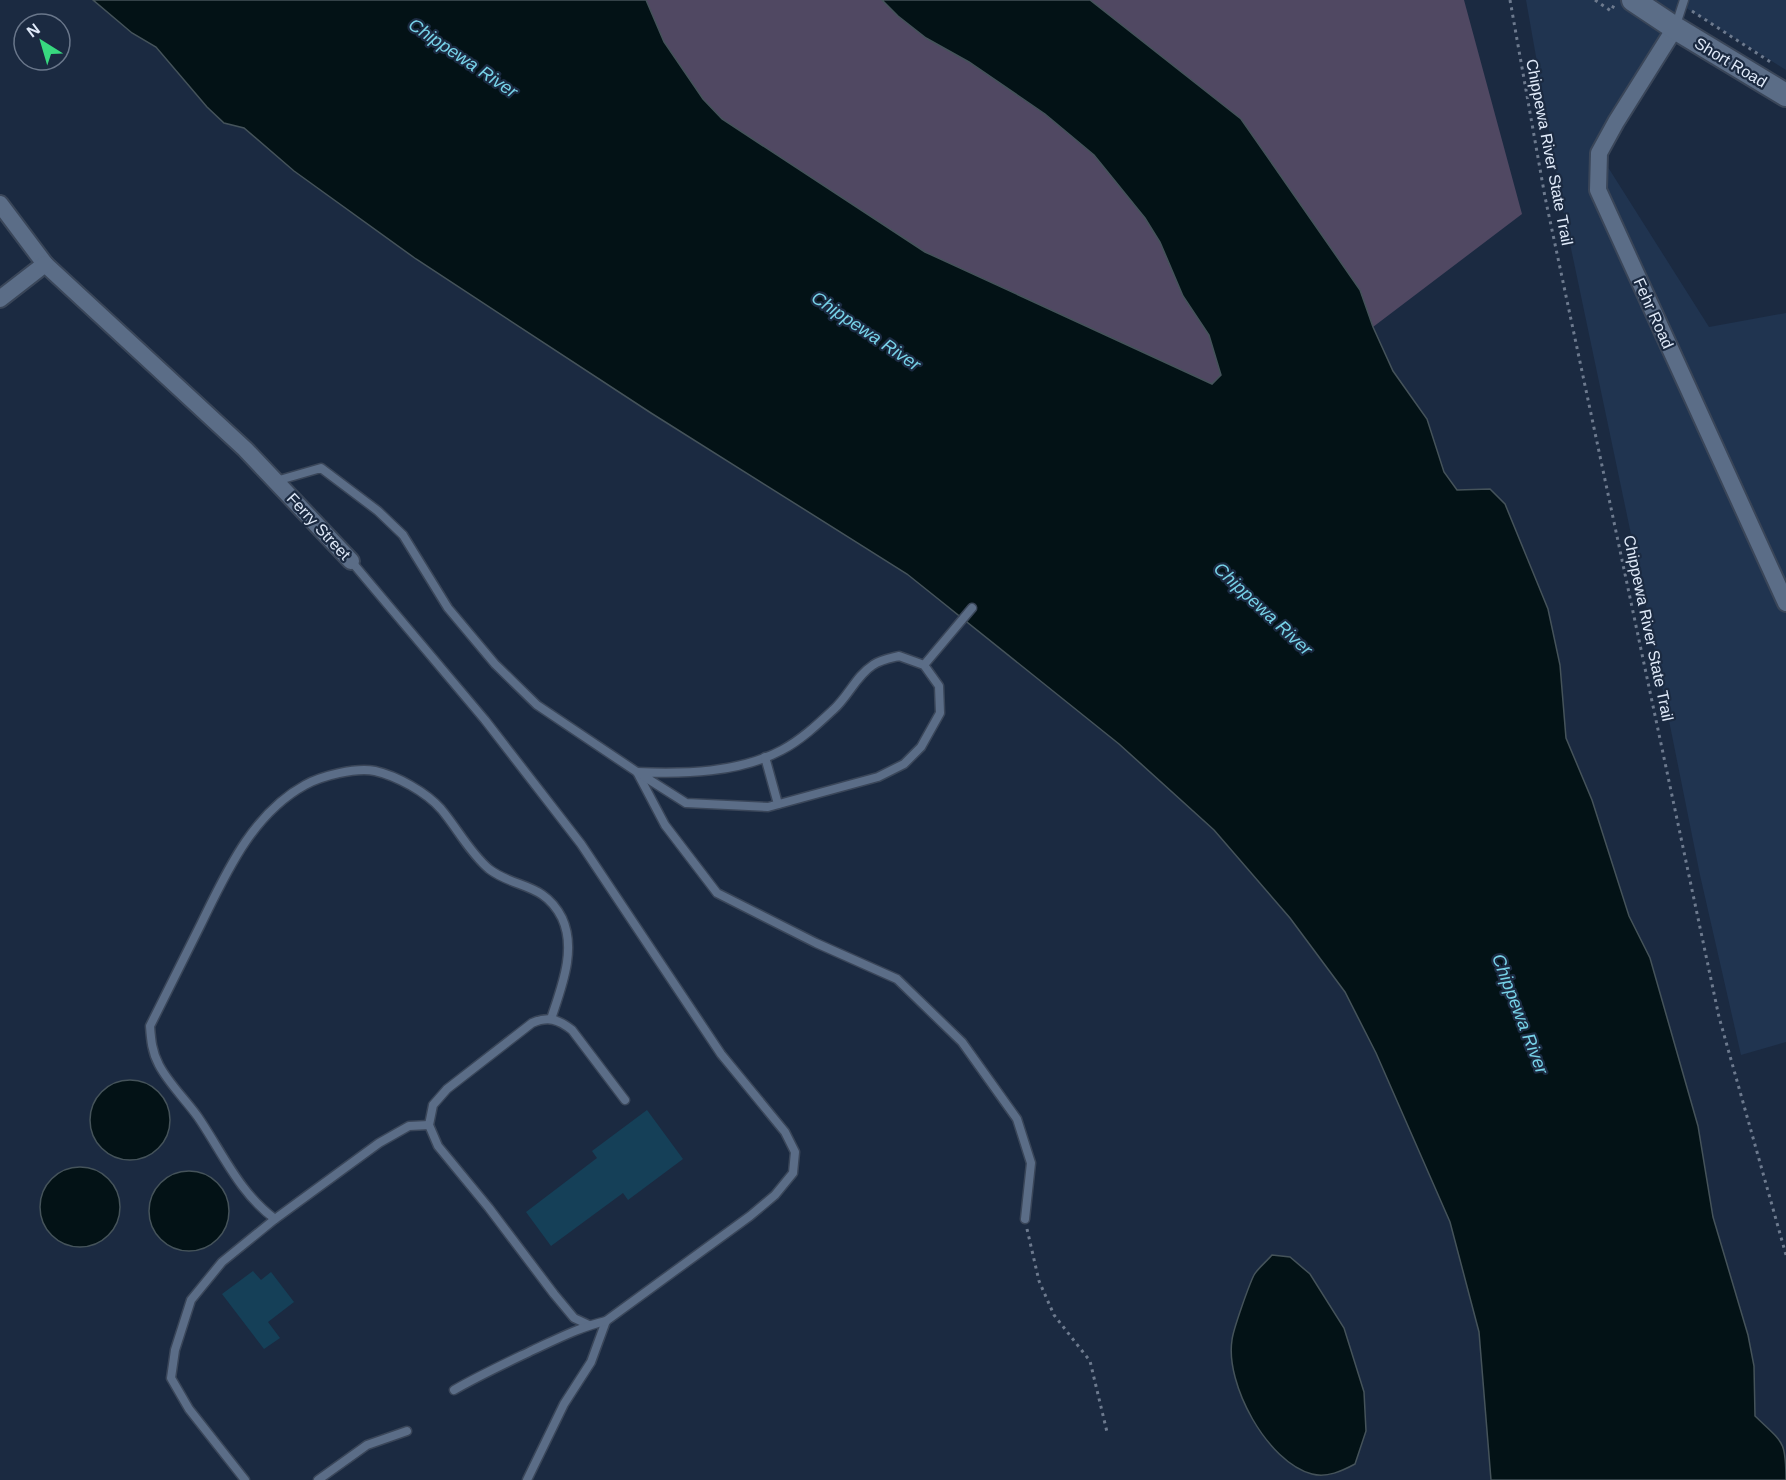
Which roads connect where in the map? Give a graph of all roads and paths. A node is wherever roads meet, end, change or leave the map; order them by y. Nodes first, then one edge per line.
1 (1510, 0) edge
2 (1595, 0) edge
3 (1633, 0) edge
4 (1684, 3) edge
5 (1611, 10) dead end
6 (1675, 28) junction
7 (1778, 66) dead end
8 (1786, 95) edge
9 (0, 204) edge
10 (45, 264) junction
11 (0, 299) edge
12 (276, 481) junction
13 (351, 561) joint
14 (1786, 603) edge
15 (972, 608) dead end
16 (924, 664) junction
17 (765, 757) junction
18 (637, 772) junction
19 (778, 804) junction
20 (551, 1019) junction
21 (625, 1100) dead end
22 (429, 1125) junction
23 (275, 1219) junction
24 (1025, 1219) joint
25 (1786, 1255) edge
26 (606, 1321) junction
27 (589, 1325) junction
28 (454, 1390) dead end
29 (407, 1431) dead end
30 (1107, 1432) dead end
31 (245, 1480) edge
32 (318, 1480) edge
33 (527, 1480) edge

1 - 25 path, Chippewa River State Trail
2 - 5 path
3 - 6 street, Short Road
4 - 6 lane
4 - 7 path
6 - 8 street, Short Road
6 - 14 street, Fehr Road
9 - 10 street, Ferry Street
10 - 11 street
10 - 12 street, Ferry Street
12 - 13 street, Ferry Street
12 - 18 lane
13 - 26 lane, Ferry Street
15 - 16 lane
16 - 17 lane
16 - 19 lane
17 - 18 lane
17 - 19 lane
18 - 19 lane
18 - 24 lane
20 - 21 lane
20 - 22 lane
20 - 23 lane
22 - 23 lane
22 - 27 lane
23 - 31 lane
24 - 30 path
26 - 27 lane
26 - 33 lane
27 - 28 lane
29 - 32 lane

